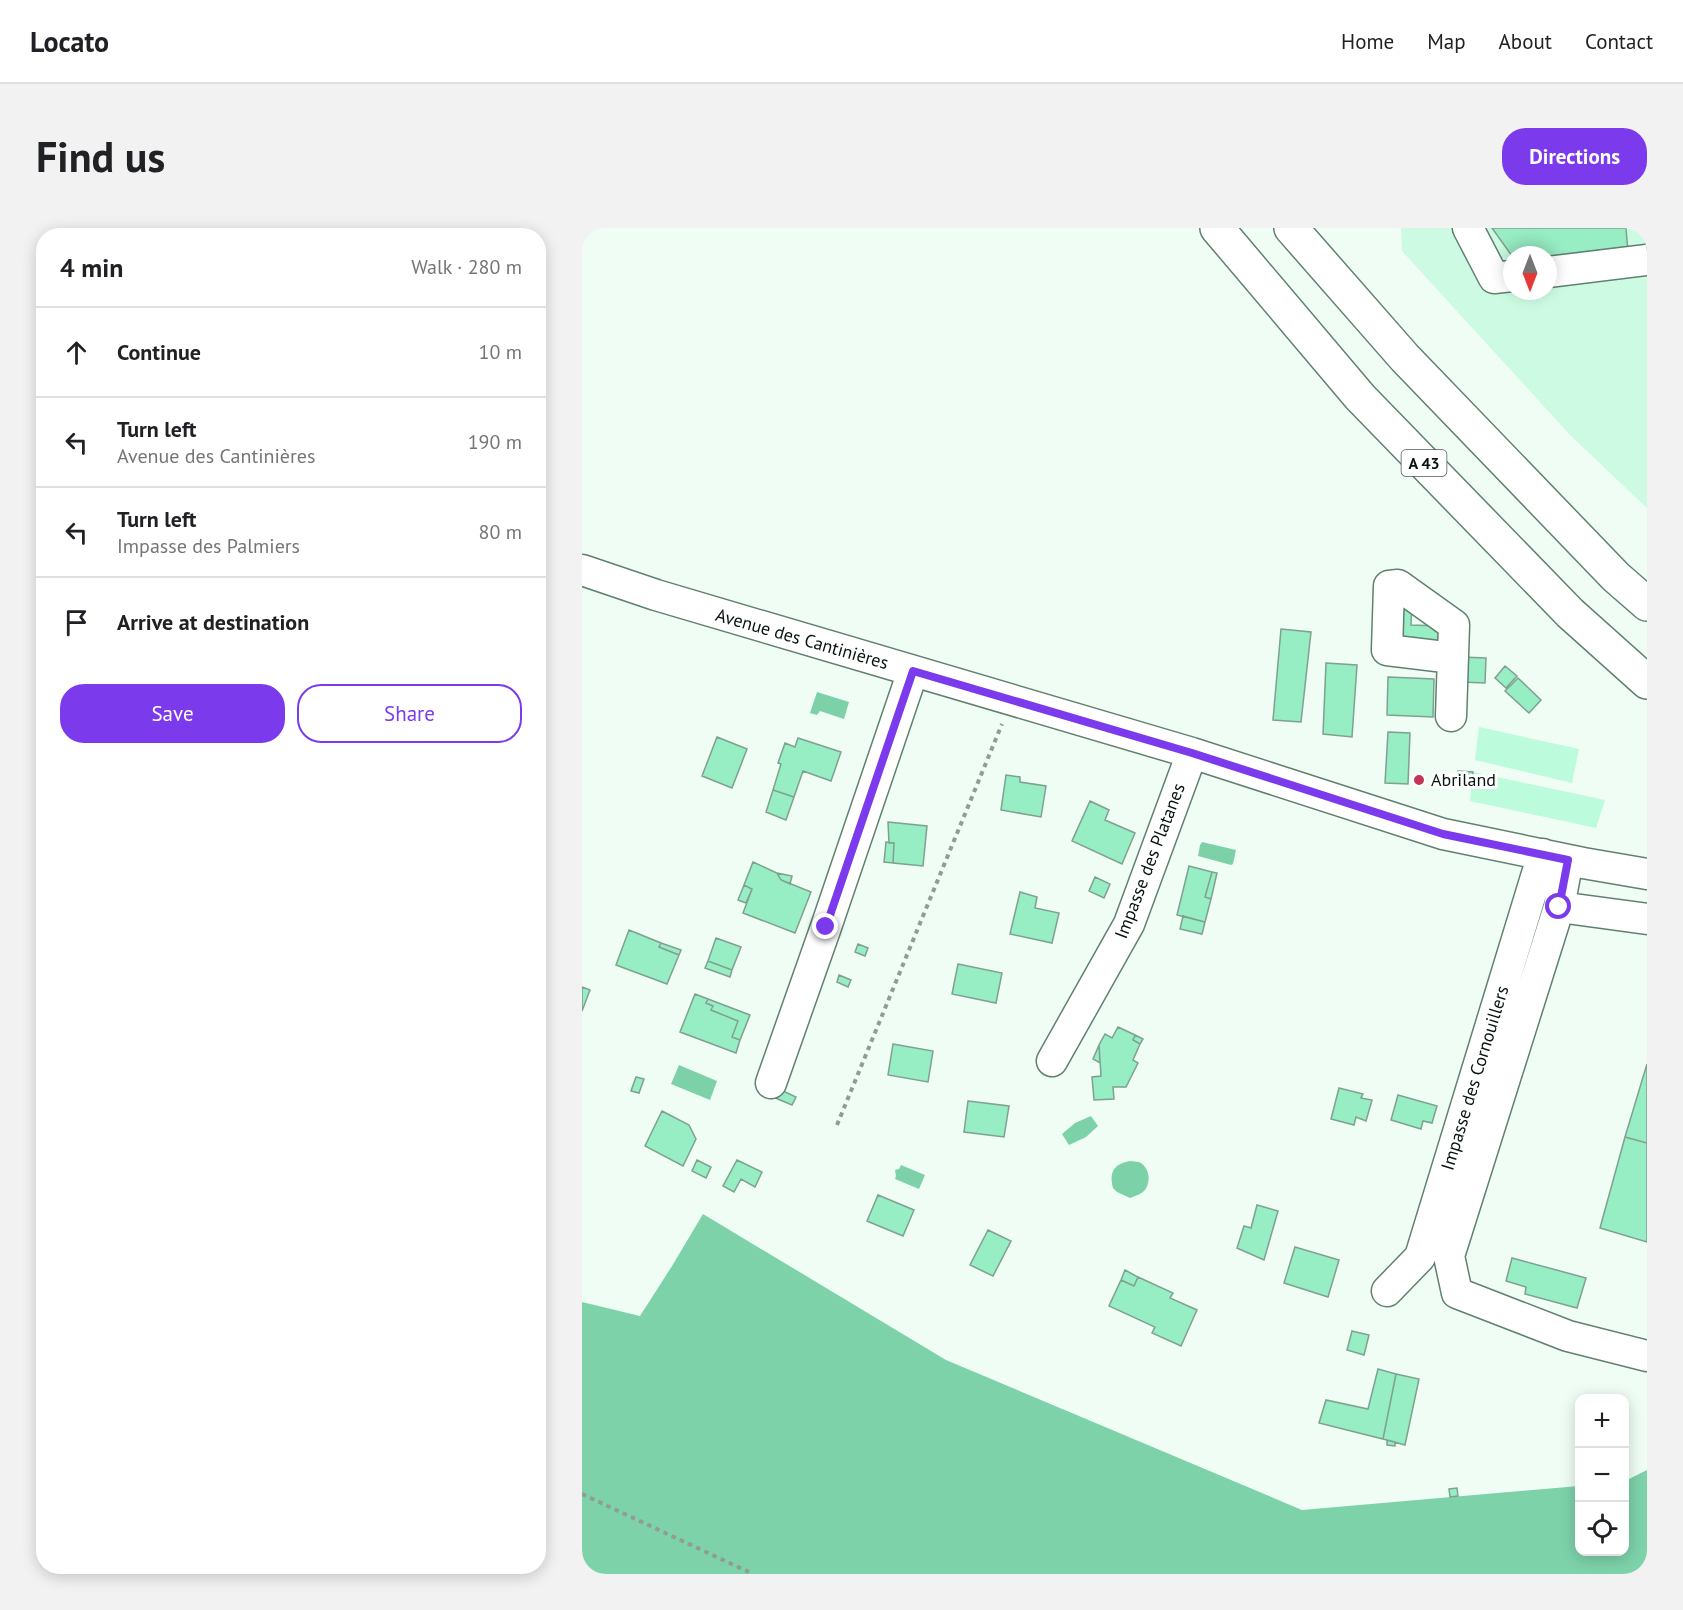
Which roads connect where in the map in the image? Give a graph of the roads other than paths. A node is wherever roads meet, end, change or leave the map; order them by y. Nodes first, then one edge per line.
1 (1217, 228) edge
2 (1291, 228) edge
3 (1468, 228) edge
4 (1647, 260) edge
5 (1557, 271) edge
6 (1503, 277) edge
7 (582, 570) edge
8 (1647, 604) edge
9 (1453, 658) dead end
10 (913, 671) junction
11 (1647, 682) edge
12 (1451, 716) dead end
13 (1192, 753) junction
14 (1555, 857) junction
15 (1647, 874) edge
16 (1559, 907) junction
17 (1647, 919) edge
18 (1052, 1061) dead end
19 (771, 1083) dead end
20 (1387, 1291) dead end
21 (1647, 1356) edge

1 - 11 highway, A 43
2 - 8 highway
3 - 6 street
4 - 5 street
7 - 10 street, Avenue des Cantinières
9 - 12 street
10 - 13 street, Avenue des Cantinières
10 - 19 street
13 - 14 street, Avenue des Cantinières
13 - 18 street, Impasse des Platanes
14 - 15 street, Avenue des Cantinières
14 - 16 street
14 - 20 street, Impasse des Cornouillers
16 - 17 street
16 - 21 street

